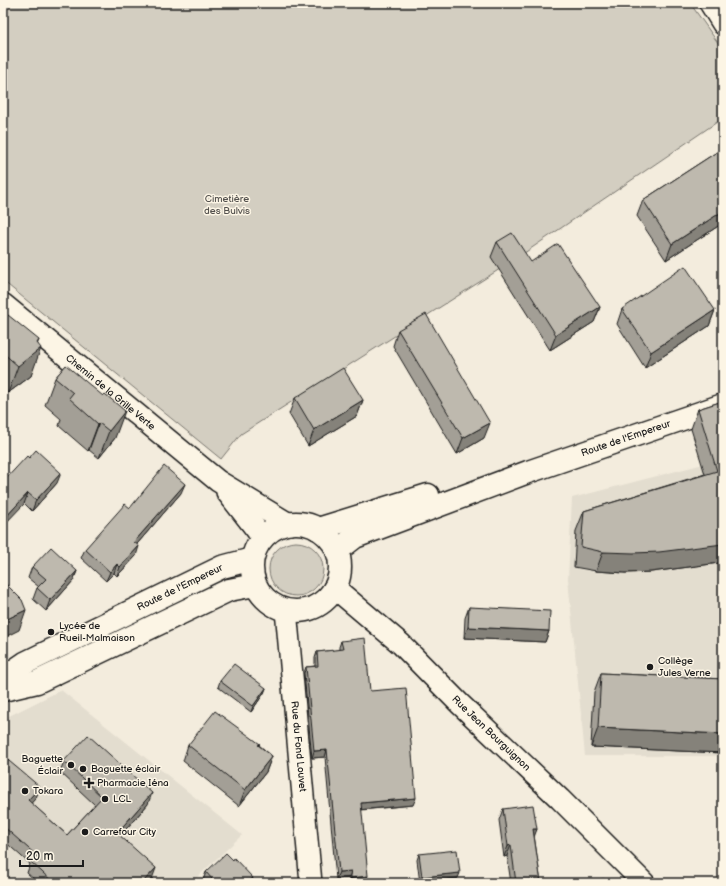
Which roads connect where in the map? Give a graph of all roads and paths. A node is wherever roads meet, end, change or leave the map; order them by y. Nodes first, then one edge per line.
1 (710, 3) edge
2 (723, 24) edge
3 (3, 304) edge
4 (723, 404) edge
5 (528, 472) junction
6 (218, 481) junction
7 (289, 524) junction
8 (318, 529) junction
9 (263, 538) junction
10 (337, 551) junction
11 (252, 559) junction
12 (255, 586) junction
13 (333, 590) junction
14 (286, 610) junction
15 (3, 678) edge
16 (3, 690) edge
17 (311, 883) edge
18 (644, 883) edge

1 - 2 street
3 - 6 street, Chemin de la Grille Verte
4 - 5 main road, Route de l'Empereur
5 - 8 main road, Route de l'Empereur
5 - 10 main road, Route de l'Empereur
6 - 7 street, Chemin de la Grille Verte
6 - 9 street, Chemin de la Grille Verte
7 - 8 main road
7 - 9 main road
8 - 10 main road
9 - 11 main road
10 - 13 main road
11 - 12 main road
11 - 15 main road, Route de l'Empereur
12 - 14 main road
12 - 16 main road
13 - 14 main road
13 - 18 street, Rue Jean Bourguignon
14 - 17 street, Rue du Fond Louvet

